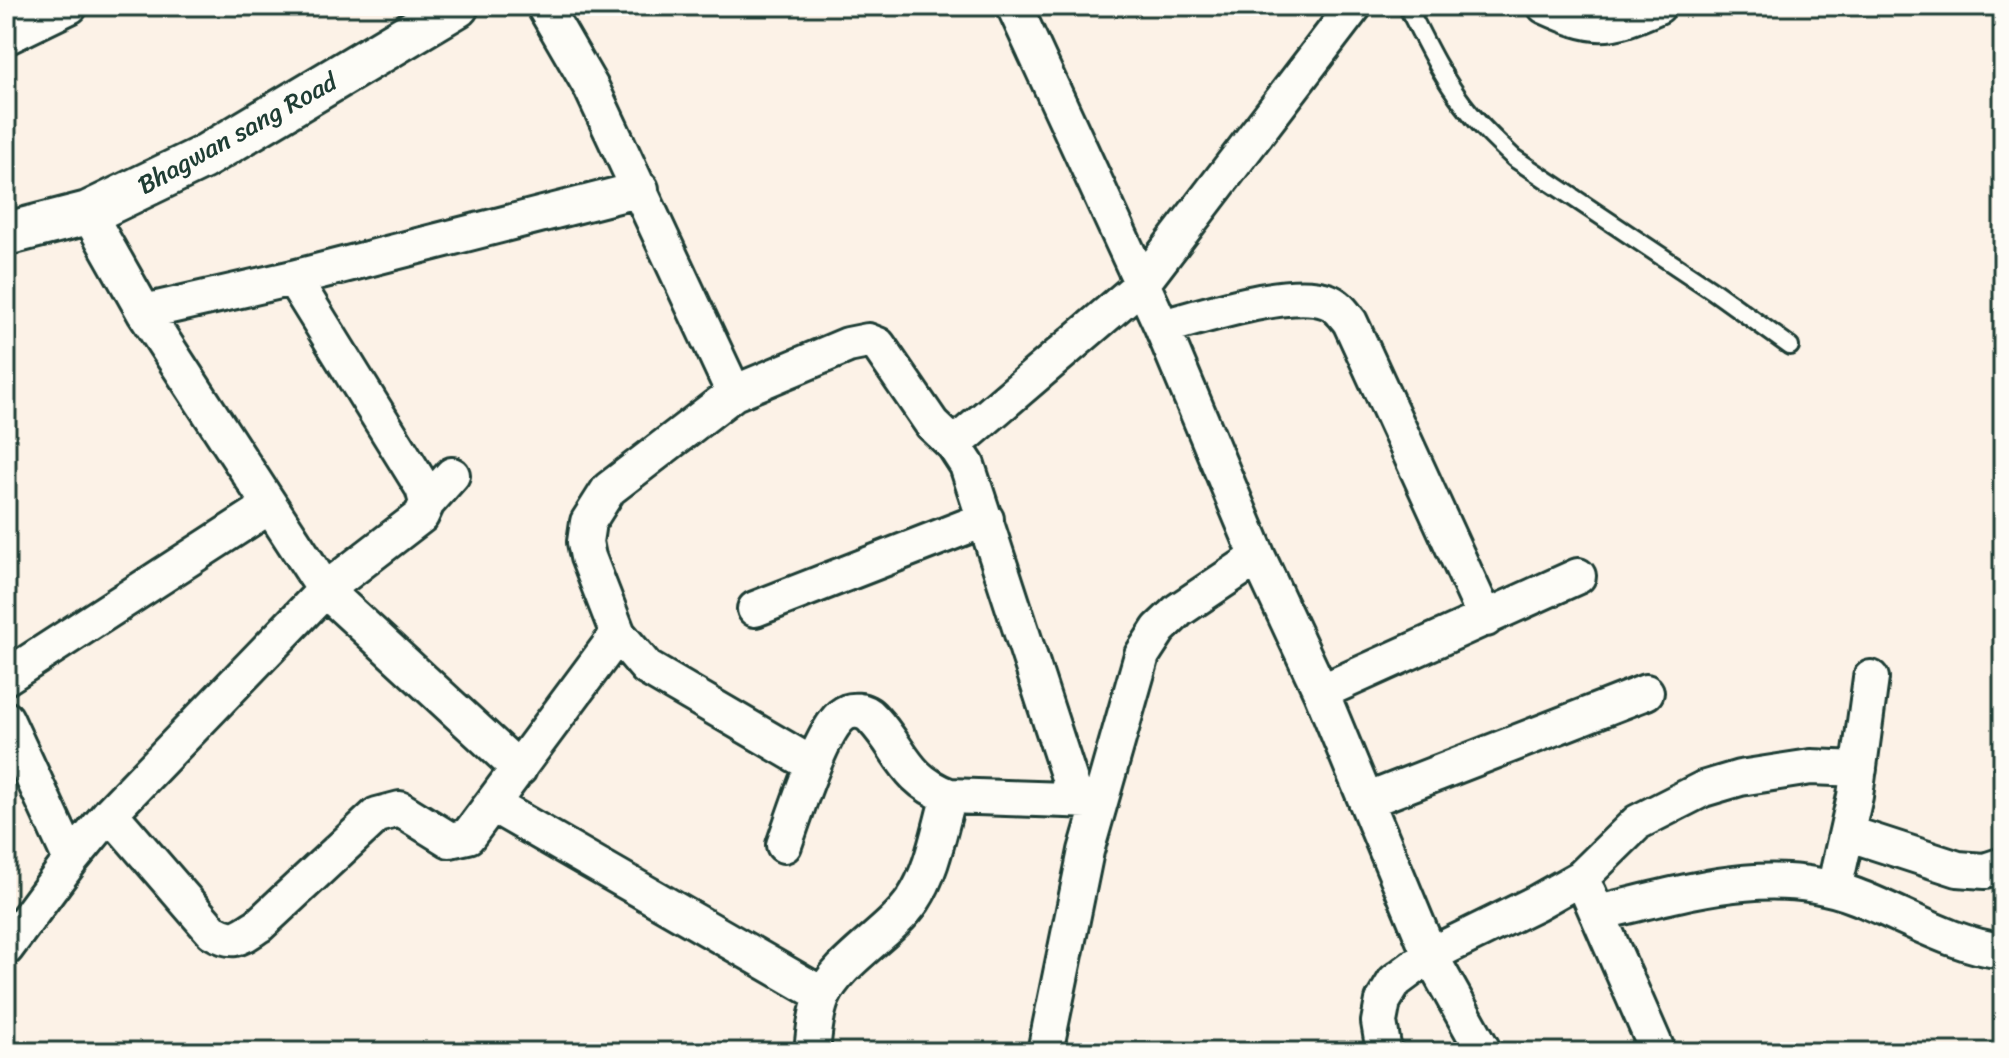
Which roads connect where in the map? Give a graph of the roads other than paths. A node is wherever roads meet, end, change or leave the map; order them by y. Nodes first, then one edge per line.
1 (70, 6) edge
2 (457, 6) edge
3 (544, 6) edge
4 (1014, 6) edge
5 (1354, 6) edge
6 (1407, 6) edge
7 (1545, 6) edge
8 (1658, 6) edge
9 (6, 37) edge
10 (641, 189) junction
11 (88, 213) junction
12 (6, 234) edge
13 (293, 278) junction
14 (1141, 285) junction
15 (144, 312) junction
16 (1162, 327) junction
17 (1790, 346) dead end
18 (734, 393) junction
19 (954, 445) junction
20 (452, 475) dead end
21 (427, 503) junction
22 (270, 506) junction
23 (986, 519) junction
24 (1258, 557) junction
25 (1578, 576) dead end
26 (325, 590) junction
27 (755, 609) dead end
28 (1486, 619) junction
29 (618, 634) junction
30 (6, 677) edge
31 (1871, 678) dead end
32 (1321, 692) junction
33 (1646, 692) dead end
34 (6, 719) edge
35 (813, 765) junction
36 (519, 769) junction
37 (1859, 769) junction
38 (949, 796) junction
39 (1087, 800) junction
40 (1366, 801) junction
41 (493, 805) junction
42 (110, 813) junction
43 (1847, 833) junction
44 (784, 845) dead end
45 (71, 860) junction
46 (2003, 865) edge
47 (1582, 877) junction
48 (1834, 889) junction
49 (1597, 913) junction
50 (6, 948) edge
51 (2003, 951) edge
52 (1430, 955) junction
53 (823, 995) junction
54 (812, 1052) edge
55 (1045, 1052) edge
56 (1384, 1052) edge
57 (1484, 1052) edge
58 (1658, 1052) edge

1 - 9 street
2 - 11 street, Bhagwan sang Road
3 - 10 street
4 - 14 street
5 - 14 street
6 - 17 lane
7 - 8 street
10 - 13 street
10 - 18 street
11 - 12 street, Bhagwan sang Road
11 - 15 street
13 - 15 street
13 - 21 street
14 - 16 street
14 - 19 street
15 - 22 street
16 - 24 street
16 - 28 street
18 - 19 street
18 - 29 street
19 - 23 street
20 - 21 street
21 - 26 street
22 - 26 street
22 - 30 street
23 - 27 street
23 - 39 street
24 - 32 street
24 - 39 street
25 - 28 street
26 - 36 street
26 - 42 street
28 - 32 street
29 - 35 street
29 - 36 street
31 - 37 street
32 - 40 street
33 - 40 street
34 - 45 street
35 - 38 street
35 - 44 street
36 - 41 street
37 - 43 street
37 - 47 street
38 - 39 street
38 - 53 street
39 - 55 street
40 - 52 street
41 - 42 street
41 - 53 street
42 - 45 street
43 - 46 street
43 - 48 street
45 - 50 street
47 - 49 street
47 - 52 street
48 - 49 street
48 - 51 street
49 - 58 street
52 - 56 street
52 - 57 street
53 - 54 street

